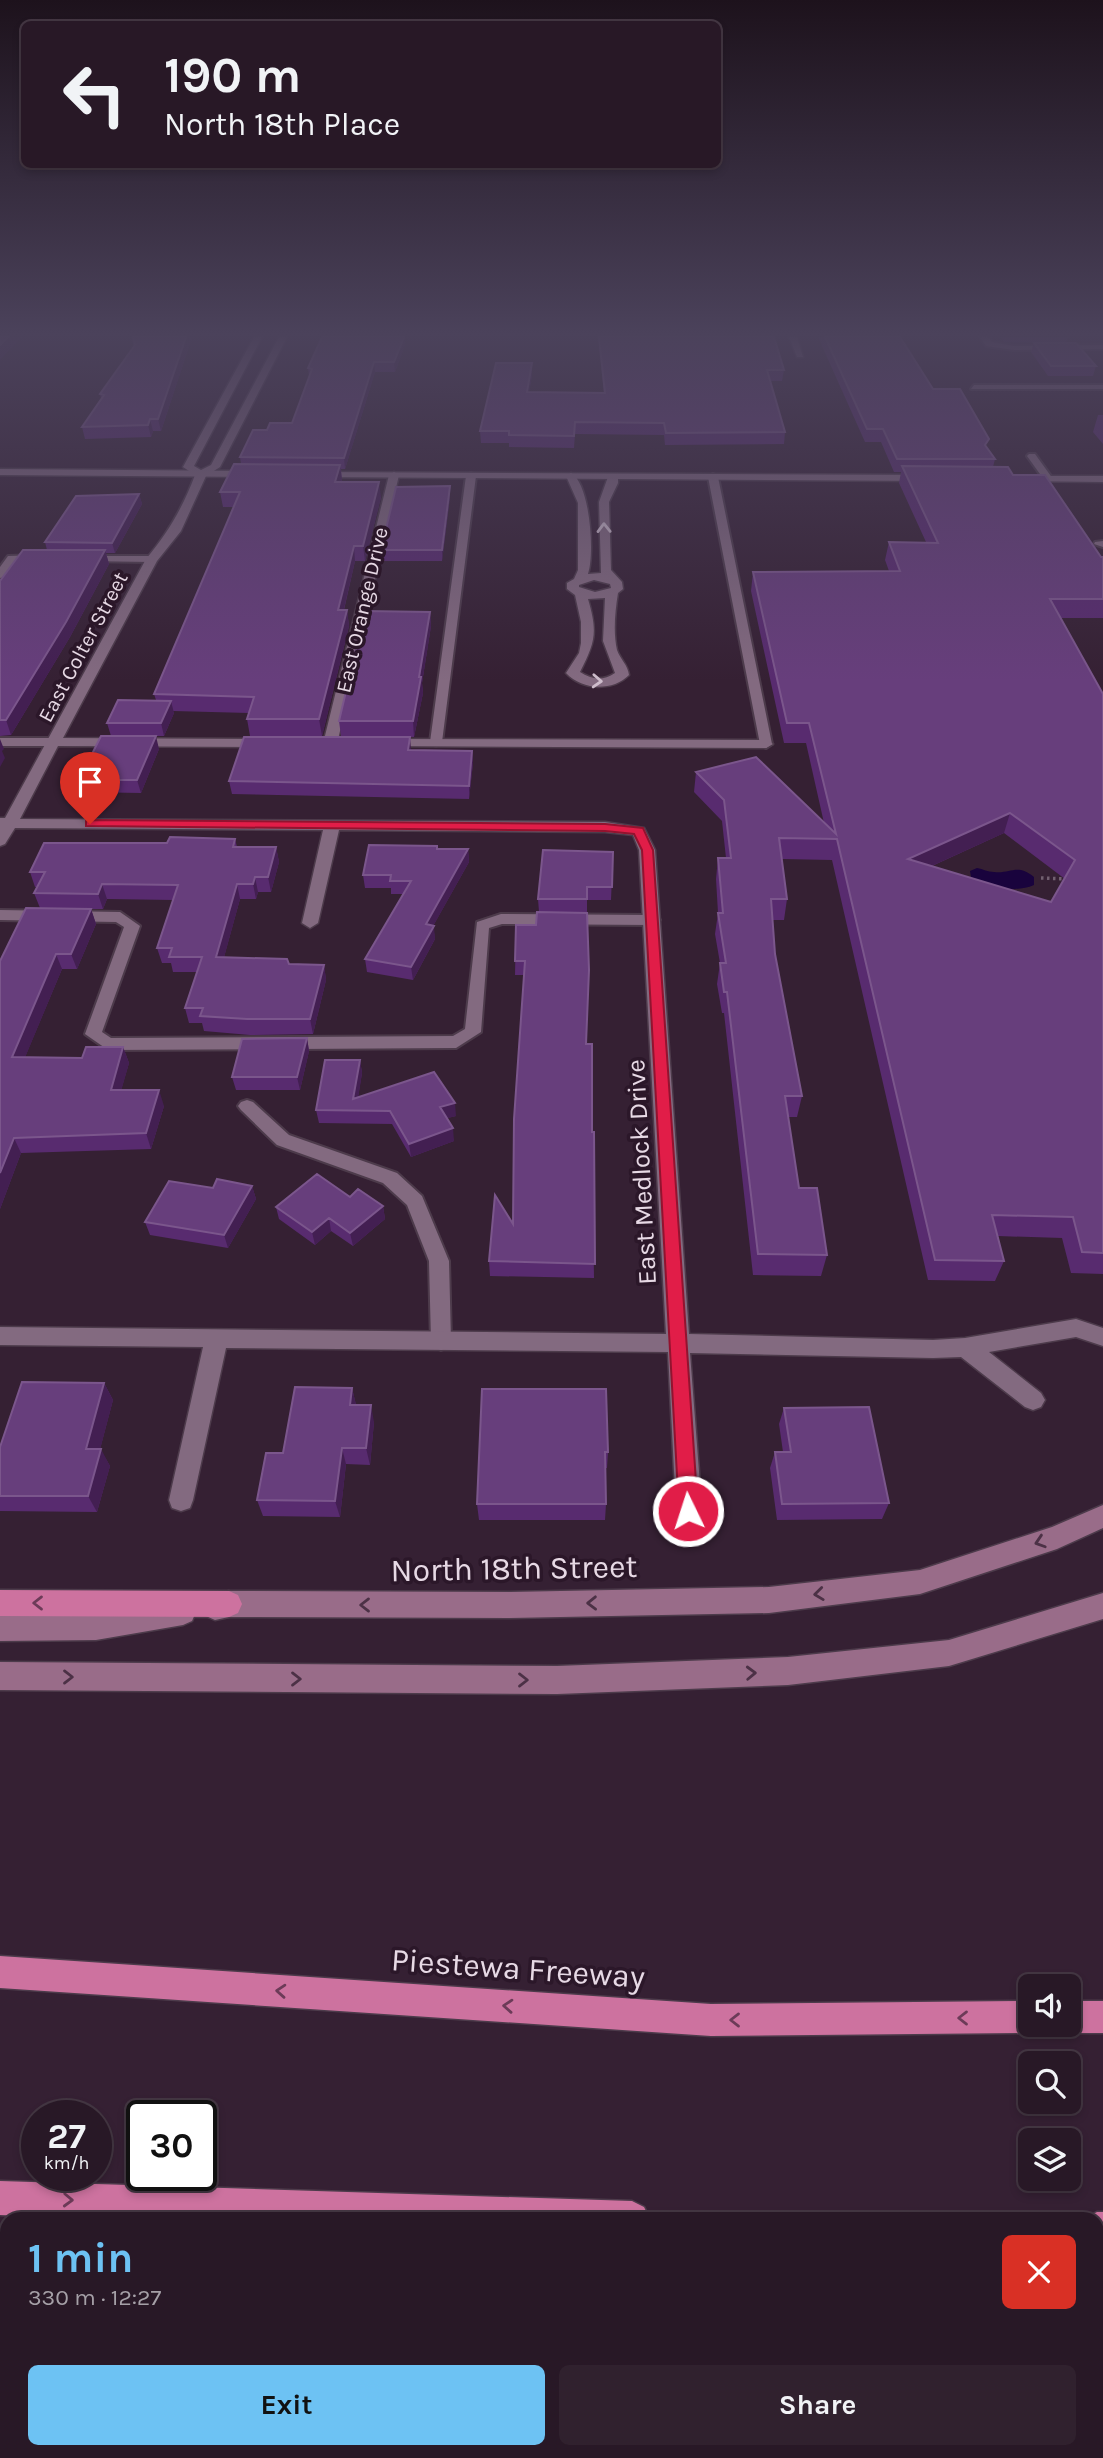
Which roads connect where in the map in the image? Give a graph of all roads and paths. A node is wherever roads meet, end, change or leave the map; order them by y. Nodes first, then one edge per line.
1 (196, 452) edge
2 (223, 452) edge
3 (1032, 456) dead end
4 (0, 472) edge
5 (201, 474) junction
6 (267, 474) edge
7 (307, 475) edge
8 (394, 475) junction
9 (471, 476) junction
10 (571, 476) junction
11 (614, 477) junction
12 (713, 477) junction
13 (946, 478) edge
14 (1003, 478) edge
15 (1048, 479) junction
16 (1103, 479) edge
17 (54, 558) edge
18 (68, 558) edge
19 (152, 559) junction
20 (0, 575) edge
21 (580, 578) junction
22 (612, 586) junction
23 (580, 594) junction
24 (0, 742) edge
25 (53, 742) junction
26 (436, 742) junction
27 (370, 743) edge
28 (289, 744) edge
29 (330, 744) edge
30 (766, 744) joint
31 (5, 823) edge
32 (332, 826) junction
33 (0, 841) edge
34 (1041, 878) dead end
35 (1079, 879) edge
36 (0, 915) edge
37 (652, 920) junction
38 (310, 923) dead end
39 (247, 1106) dead end
40 (0, 1336) edge
41 (1103, 1337) edge
42 (216, 1340) junction
43 (441, 1341) junction
44 (677, 1343) junction
45 (965, 1347) junction
46 (1033, 1401) dead end
47 (181, 1500) dead end
48 (688, 1511) dead end
49 (1103, 1516) edge
50 (0, 1603) edge
51 (229, 1604) junction
52 (1103, 1606) edge
53 (0, 1628) edge
54 (0, 1676) edge
55 (0, 1972) edge
56 (1081, 2017) edge
57 (1103, 2017) edge
58 (1018, 2018) edge
59 (0, 2198) edge
60 (421, 2212) edge

1 - 5 street
2 - 5 street, East Colter Street
3 - 15 lane
4 - 5 street
5 - 6 street
5 - 19 street, East Colter Street
7 - 8 street
8 - 9 street
8 - 29 street, East Orange Drive
9 - 10 street
9 - 26 lane
10 - 11 street
10 - 21 street
11 - 12 street
22 -> 11 street
12 - 13 street
12 - 30 lane
14 - 15 street
15 - 16 street
17 - 20 lane
18 - 19 lane
19 - 25 street, East Colter Street
21 - 22 street
21 - 23 street
22 - 23 street
23 -> 22 street
24 - 25 lane
25 - 28 street
25 - 31 street, East Colter Street
26 - 27 street
26 - 30 street
31 - 32 street
31 - 33 street, East Colter Street
32 - 37 street, East Medlock Drive
32 - 38 street
34 - 35 path
36 - 37 lane
37 - 44 street, East Medlock Drive
39 - 43 lane
40 - 42 street
41 - 45 street
42 - 43 street
42 - 47 street
43 - 44 street
44 - 45 street
44 - 48 street, East Medlock Drive
45 - 46 street
49 -> 51 main road, North 18th Street
51 -> 50 highway
51 - 53 main road, North 18th Street
54 -> 52 main road
58 -> 55 highway, Piestewa Freeway
56 - 57 highway
59 -> 60 highway

